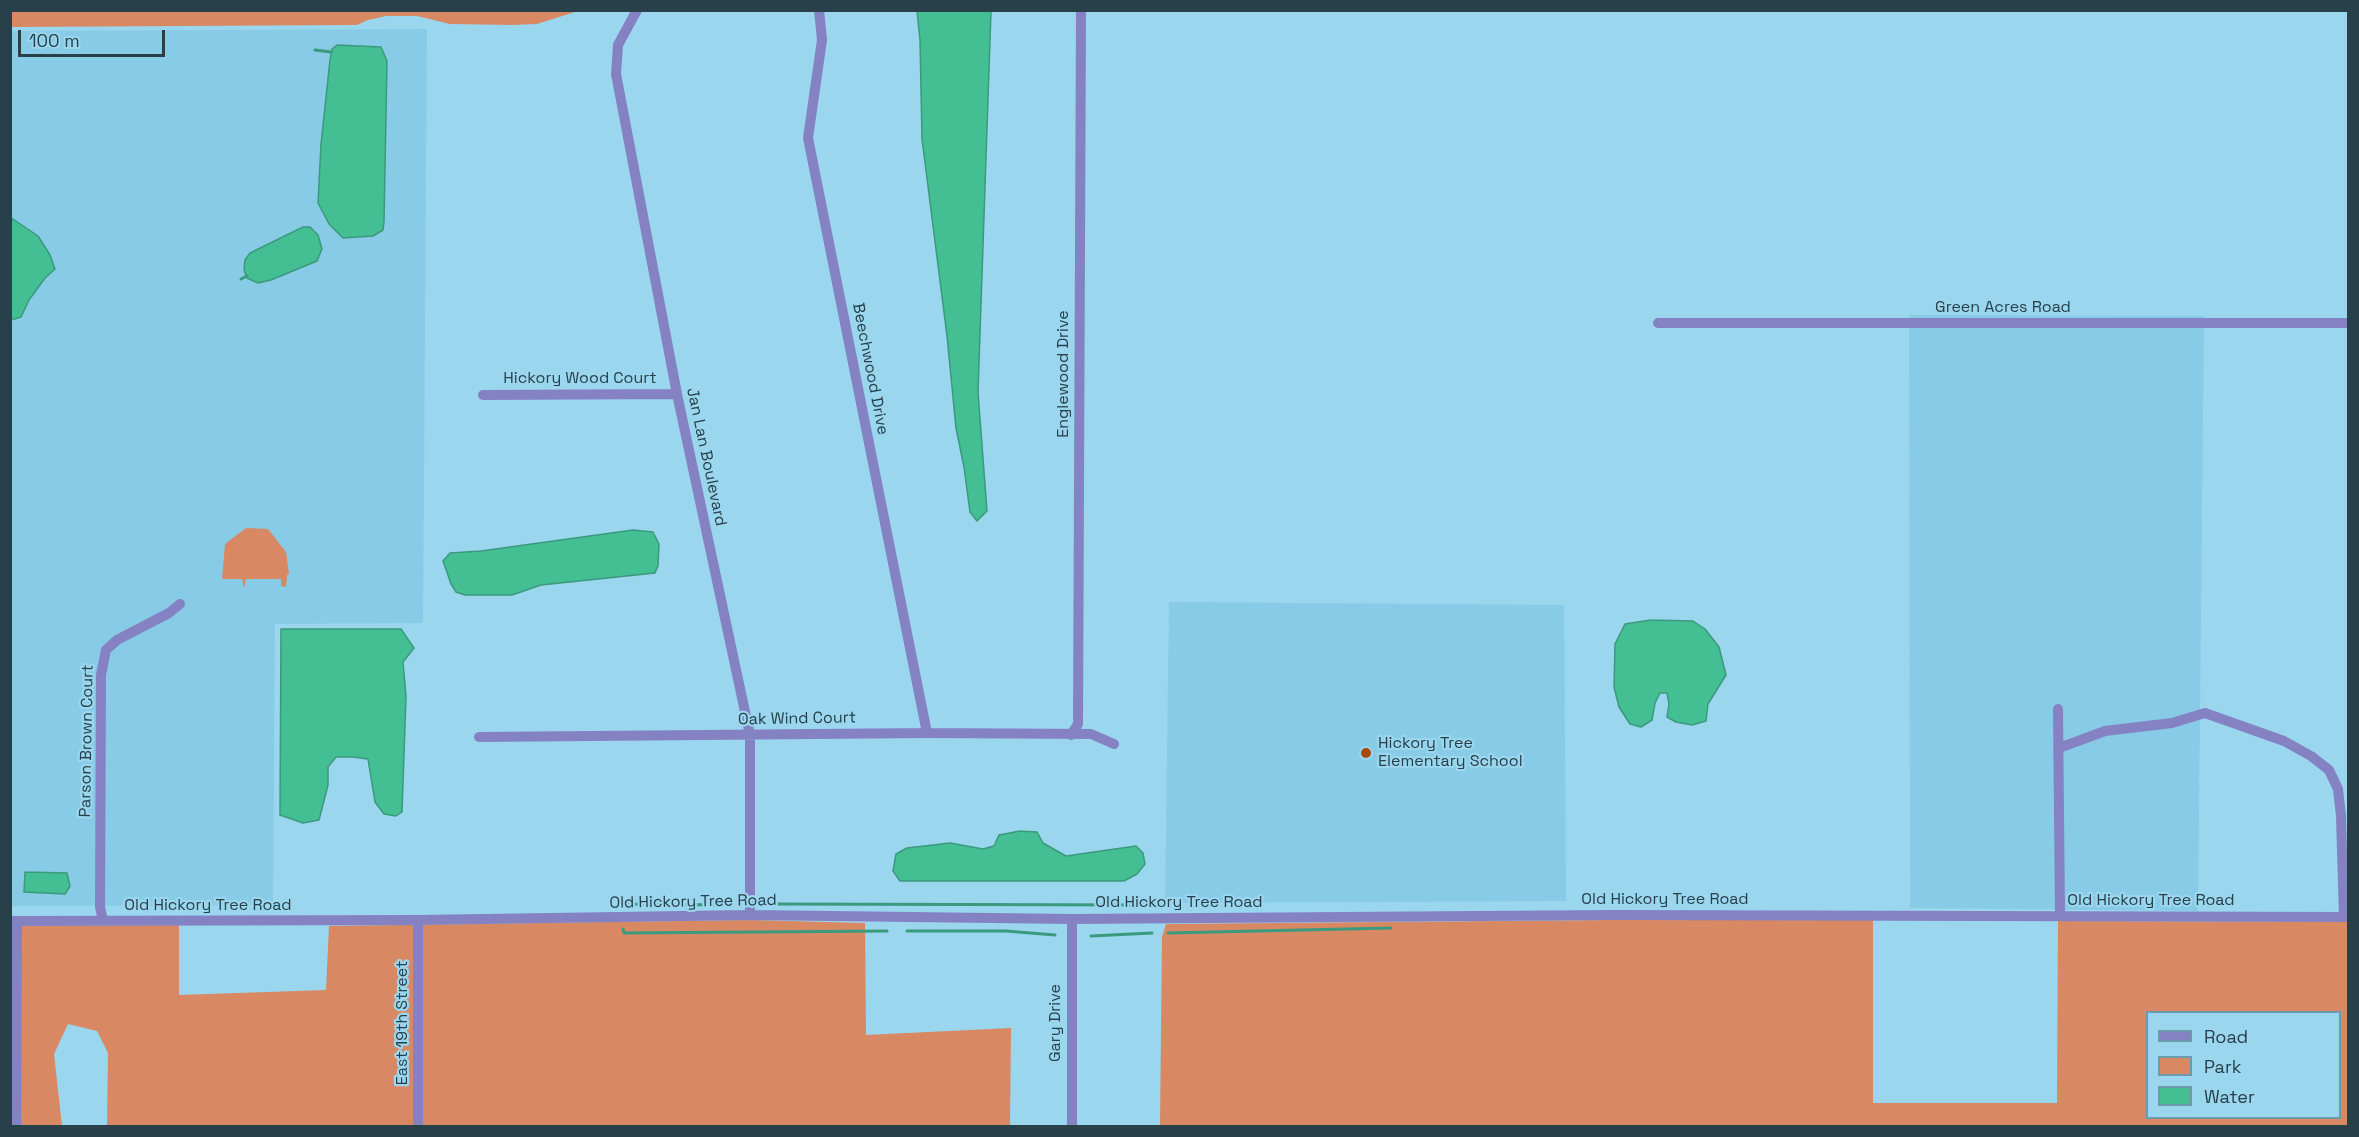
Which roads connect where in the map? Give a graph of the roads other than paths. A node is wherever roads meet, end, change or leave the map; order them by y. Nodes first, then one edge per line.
1 (637, 10) edge
2 (819, 10) edge
3 (1081, 10) edge
4 (1658, 323) dead end
5 (2349, 323) edge
6 (677, 394) junction
7 (483, 395) dead end
8 (180, 604) dead end
9 (2058, 710) dead end
10 (927, 733) junction
11 (750, 735) junction
12 (1071, 735) junction
13 (479, 737) dead end
14 (1114, 744) dead end
15 (2059, 748) junction
16 (750, 915) junction
17 (2060, 915) junction
18 (2346, 917) edge
19 (1072, 919) junction
20 (418, 920) junction
21 (14, 921) edge
22 (103, 921) junction
23 (16, 1126) edge
24 (418, 1126) edge
25 (1072, 1126) edge

1 - 6 street, Jan Lan Boulevard
2 - 10 street, Beechwood Drive
3 - 12 street, Englewood Drive
4 - 5 street, Green Acres Road
6 - 7 street, Hickory Wood Court
6 - 11 street, Jan Lan Boulevard
8 - 22 street, Parson Brown Court
9 - 15 street
10 - 11 street, Oak Wind Court
10 - 12 street, Oak Wind Court
11 - 13 street, Oak Wind Court
11 - 16 street, Jan Lan Boulevard
12 - 14 street, Oak Wind Court
15 - 17 street
15 - 18 street
16 - 19 street, Old Hickory Tree Road
16 - 20 street, Old Hickory Tree Road
17 - 18 street, Old Hickory Tree Road
17 - 19 street, Old Hickory Tree Road
19 - 25 street, Gary Drive
20 - 22 street, Old Hickory Tree Road
20 - 24 street, East 19th Street
21 - 22 street, Old Hickory Tree Road
21 - 23 street

